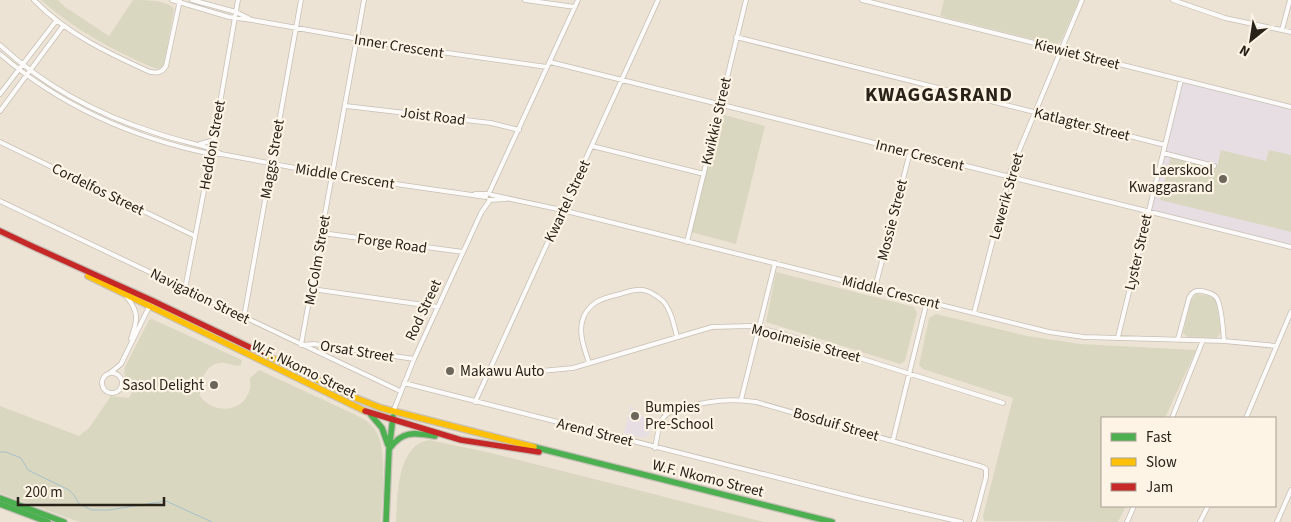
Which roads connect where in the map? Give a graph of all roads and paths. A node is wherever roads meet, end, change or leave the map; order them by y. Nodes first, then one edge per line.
1 (34, 0) edge
2 (172, 0) edge
3 (192, 0) edge
4 (238, 0) edge
5 (301, 0) edge
6 (364, 0) edge
7 (525, 0) edge
8 (578, 0) edge
9 (658, 0) edge
10 (746, 0) edge
11 (862, 0) edge
12 (1082, 0) edge
13 (1173, 0) edge
14 (1290, 0) edge
15 (180, 2) edge
16 (575, 7) junction
17 (236, 12) junction
18 (235, 19) junction
19 (252, 20) junction
20 (56, 21) junction
21 (63, 26) junction
22 (295, 29) junction
23 (1282, 30) junction
24 (1291, 32) edge
25 (736, 37) junction
26 (356, 40) junction
27 (0, 45) edge
28 (1062, 50) junction
29 (0, 54) edge
30 (550, 62) junction
31 (22, 64) junction
32 (548, 67) junction
33 (18, 69) junction
34 (30, 70) junction
35 (27, 75) junction
36 (621, 80) junction
37 (1180, 80) junction
38 (0, 94) edge
39 (720, 104) junction
40 (346, 106) junction
41 (1291, 107) edge
42 (0, 111) edge
43 (1035, 112) junction
44 (519, 130) junction
45 (214, 140) junction
46 (0, 142) edge
47 (198, 144) junction
48 (1165, 145) junction
49 (592, 146) junction
50 (212, 151) junction
51 (910, 152) junction
52 (1163, 153) junction
53 (271, 164) junction
54 (1214, 166) dead end
55 (704, 174) junction
56 (333, 175) junction
57 (1008, 177) junction
58 (489, 196) junction
59 (0, 201) edge
60 (562, 210) junction
61 (1148, 212) junction
62 (0, 231) edge
63 (322, 234) junction
64 (195, 236) junction
65 (687, 242) junction
66 (1291, 247) edge
67 (36, 248) junction
68 (463, 252) junction
69 (775, 263) junction
70 (875, 288) junction
71 (185, 289) junction
72 (312, 289) junction
73 (126, 295) junction
74 (153, 301) junction
75 (928, 301) junction
76 (438, 307) junction
77 (149, 308) junction
78 (1291, 312) edge
79 (974, 313) junction
80 (244, 317) junction
81 (760, 328) junction
82 (677, 337) junction
83 (1118, 337) junction
84 (1178, 339) junction
85 (1203, 340) junction
86 (1224, 341) junction
87 (301, 345) junction
88 (1276, 346) junction
89 (125, 355) junction
90 (414, 359) junction
91 (589, 363) junction
92 (121, 364) junction
93 (110, 373) junction
94 (490, 373) junction
95 (909, 373) junction
96 (120, 378) junction
97 (404, 384) junction
98 (400, 391) junction
99 (741, 400) junction
100 (475, 402) junction
101 (1003, 403) dead end
102 (394, 412) junction
103 (368, 413) junction
104 (1172, 417) edge
105 (1246, 417) edge
106 (393, 421) junction
107 (462, 440) junction
108 (893, 440) junction
109 (655, 448) junction
110 (389, 450) junction
111 (579, 459) junction
112 (1291, 490) edge
113 (0, 498) edge
114 (0, 504) edge
115 (1134, 507) edge
116 (1208, 507) edge
117 (48, 522) edge
118 (64, 522) edge
119 (386, 522) edge
120 (832, 522) edge
121 (961, 522) edge
122 (974, 522) edge
123 (1127, 522) edge
124 (1200, 522) edge
125 (1277, 522) edge

1 - 20 street
2 - 15 street, Inner Crescent
3 - 17 street, Inner Crescent
4 - 17 street, Heddon Street
5 - 22 street, Maggs Street
6 - 26 street, McColm Street
7 - 16 street
8 - 16 street, Rod Street
9 - 36 street, Kwartel Street
10 - 25 street, Kwikkie Street
11 - 28 street, Kiewiet Street
12 - 28 street, Lewerik Street
13 - 23 street
14 - 23 street
15 - 18 street, Inner Crescent
15 - 21 street
16 - 30 street, Rod Street
17 - 18 street, Heddon Street
17 - 19 street, Inner Crescent
18 - 19 street, Inner Crescent
18 - 45 street, Heddon Street
19 - 22 street, Inner Crescent
20 - 21 street
20 - 31 street
21 - 34 street
22 - 26 street, Inner Crescent
22 - 53 street, Maggs Street
23 - 24 street
25 - 39 street, Kwikkie Street
25 - 43 street, Katlagter Street
26 - 32 street, Inner Crescent
26 - 40 street, McColm Street
27 - 31 street, Middle Crescent
28 - 37 street, Kiewiet Street
28 - 43 street, Lewerik Street
29 - 33 street, Middle Crescent
30 - 32 street, Rod Street
30 - 36 street, Inner Crescent
31 - 33 street
31 - 34 street, Middle Crescent
32 - 44 street, Rod Street
33 - 35 street, Middle Crescent
33 - 38 street
34 - 35 street
34 - 47 street, Middle Crescent
35 - 42 street
35 - 50 street, Middle Crescent
36 - 39 street, Inner Crescent
36 - 49 street, Kwartel Street
37 - 41 street, Kiewiet Street
37 - 48 street, Lyster Street
39 - 51 street, Inner Crescent
39 - 55 street, Kwikkie Street
40 - 44 street, Joist Road
40 - 56 street, McColm Street
43 - 48 street, Katlagter Street
43 - 57 street, Lewerik Street
44 - 58 street, Rod Street
45 - 47 street
45 - 50 street, Heddon Street
46 - 64 street, Cordelfos Street
47 - 50 street, Middle Crescent
48 - 52 street, Lyster Street
49 - 55 street
49 - 60 street, Kwartel Street
50 - 53 street, Middle Crescent
50 - 64 street, Heddon Street
51 - 57 street, Inner Crescent
51 - 70 street, Mossie Street
52 - 54 street
52 - 61 street, Lyster Street
53 - 56 street, Middle Crescent
53 - 80 street, Maggs Street
55 - 65 street, Kwikkie Street
56 - 58 street, Middle Crescent
56 - 63 street, McColm Street
57 - 61 street, Inner Crescent
57 - 79 street, Lewerik Street
58 - 60 street, Middle Crescent
58 - 68 street, Rod Street
59 - 71 street, Navigation Street
60 - 65 street, Middle Crescent
60 - 94 street, Kwartel Street
61 - 66 street, Inner Crescent
61 - 83 street, Lyster Street
62 - 67 main road, W.F. Nkomo Street
63 - 68 street, Forge Road
63 - 72 street, McColm Street
64 - 71 street, Heddon Street
65 - 69 street, Middle Crescent
67 - 73 main road, W.F. Nkomo Street
67 - 74 main road, W.F. Nkomo Street
68 - 76 street, Rod Street
69 - 70 street, Middle Crescent
69 - 81 street
70 - 75 street, Middle Crescent
71 - 80 street, Navigation Street
72 - 76 street
72 - 87 street, McColm Street
73 - 77 main road, W.F. Nkomo Street
73 - 89 street
74 - 77 street
74 - 102 main road, W.F. Nkomo Street
75 - 79 street, Middle Crescent
75 - 95 street
76 - 90 street, Rod Street
77 - 89 street
77 - 103 main road, W.F. Nkomo Street
78 - 88 street
79 - 83 street, Middle Crescent
80 - 87 street, Navigation Street
81 - 82 street, Mooimeisie Street
81 - 95 street, Mooimeisie Street
81 - 99 street
82 - 91 street, Mooimeisie Street
82 - 91 street
83 - 84 street, Middle Crescent
84 - 85 street, Middle Crescent
84 - 86 street
85 - 86 street, Middle Crescent
85 - 104 street
86 - 88 street, Middle Crescent
87 - 90 street, Orsat Street
87 - 98 street, Navigation Street
88 - 105 street
89 - 92 street
90 - 97 street, Rod Street
91 - 94 street, Mooimeisie Street
92 - 93 street
92 - 96 street
93 - 96 street
93 - 96 street
94 - 100 street, Kwartel Street
95 - 101 street, Mooimeisie Street
95 - 108 street
97 - 98 street, Rod Street
97 - 100 street, Arend Street
98 - 102 street, Rod Street
99 - 108 street, Bosduif Street
99 - 109 street, Bosduif Street
100 - 109 street, Arend Street
102 - 106 main road, Rod Street
102 - 111 main road, W.F. Nkomo Street
103 - 106 main road, W.F. Nkomo Street
103 - 110 main road
106 - 107 main road, W.F. Nkomo Street
106 - 110 main road, Rod Street
107 - 110 main road
107 - 111 main road, W.F. Nkomo Street
108 - 122 street, Bosduif Street
109 - 121 street, Arend Street
110 - 119 main road, Rod Street
111 - 120 main road, W.F. Nkomo Street
112 - 125 street
113 - 118 main road
114 - 117 main road
115 - 123 street
116 - 124 street

